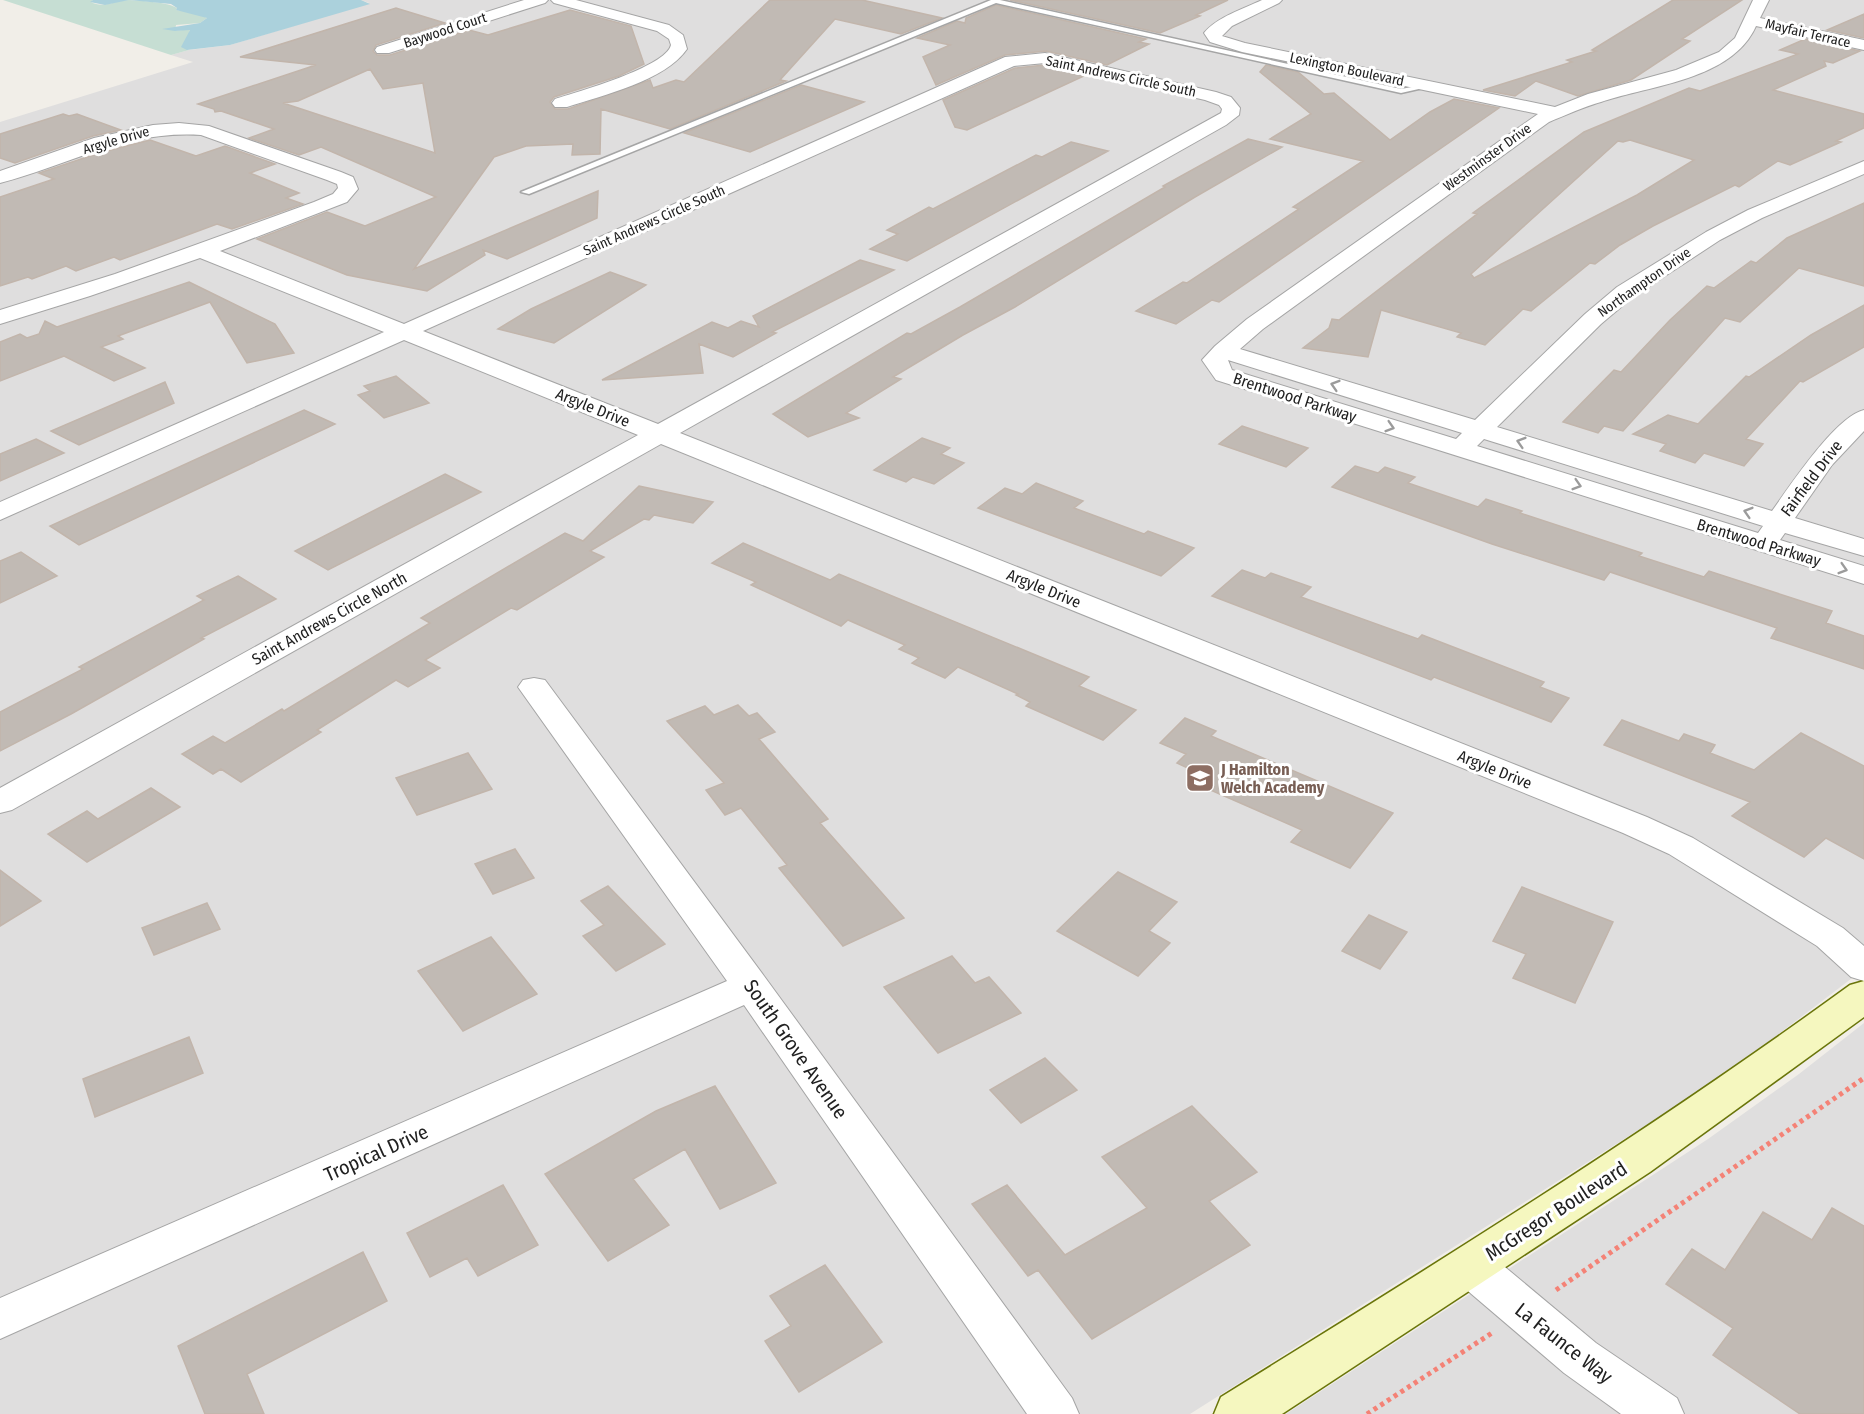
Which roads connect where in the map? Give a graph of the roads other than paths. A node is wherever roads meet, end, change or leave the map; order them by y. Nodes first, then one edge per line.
1 (540, 0) edge
2 (559, 0) edge
3 (1274, 0) edge
4 (1761, 0) edge
5 (1752, 21) junction
6 (1864, 45) edge
7 (383, 50) dead end
8 (1428, 86) junction
9 (561, 103) dead end
10 (1554, 112) junction
11 (1864, 168) edge
12 (0, 177) edge
13 (526, 192) dead end
14 (202, 251) junction
15 (0, 317) edge
16 (404, 331) junction
17 (1223, 351) junction
18 (1864, 417) edge
19 (1479, 429) junction
20 (658, 434) junction
21 (1460, 449) junction
22 (0, 512) edge
23 (1779, 521) junction
24 (1764, 544) junction
25 (1864, 548) edge
26 (1864, 575) edge
27 (534, 687) dead end
28 (0, 802) edge
29 (1864, 967) edge
30 (751, 986) junction
31 (1864, 996) edge
32 (1471, 1266) junction
33 (0, 1319) edge
34 (1055, 1414) edge
35 (1239, 1414) edge
36 (1660, 1414) edge

1 - 7 street, Baywood Court
2 - 9 street
3 - 8 street, Lexington Boulevard
4 - 5 street, Westminster Drive
5 - 6 street, Mayfair Terrace
5 - 10 street, Westminster Drive
8 - 10 street, Lexington Boulevard
8 - 13 lane
10 - 17 street, Westminster Drive
11 - 19 street, Northampton Drive
12 - 14 street, Argyle Drive
14 - 15 street, Argyle Drive
14 - 16 street, Argyle Drive
16 - 20 street, Argyle Drive
16 - 20 street, Saint Andrews Circle South
16 - 22 street
19 -> 17 street, Brentwood Parkway
17 -> 21 street, Brentwood Parkway
18 - 23 street, Fairfield Drive
19 - 21 street, Northampton Drive
23 -> 19 street, Brentwood Parkway
20 - 28 street, Saint Andrews Circle North
20 - 29 street, Argyle Drive
21 -> 24 street, Brentwood Parkway
23 - 24 street, Fairfield Drive
23 - 25 street, Brentwood Parkway
24 -> 26 street, Brentwood Parkway
27 - 30 street, South Grove Avenue
30 - 33 street, Tropical Drive
30 - 34 street, South Grove Avenue
31 - 32 main road, McGregor Boulevard
32 - 35 main road, McGregor Boulevard
32 - 36 street, La Faunce Way

